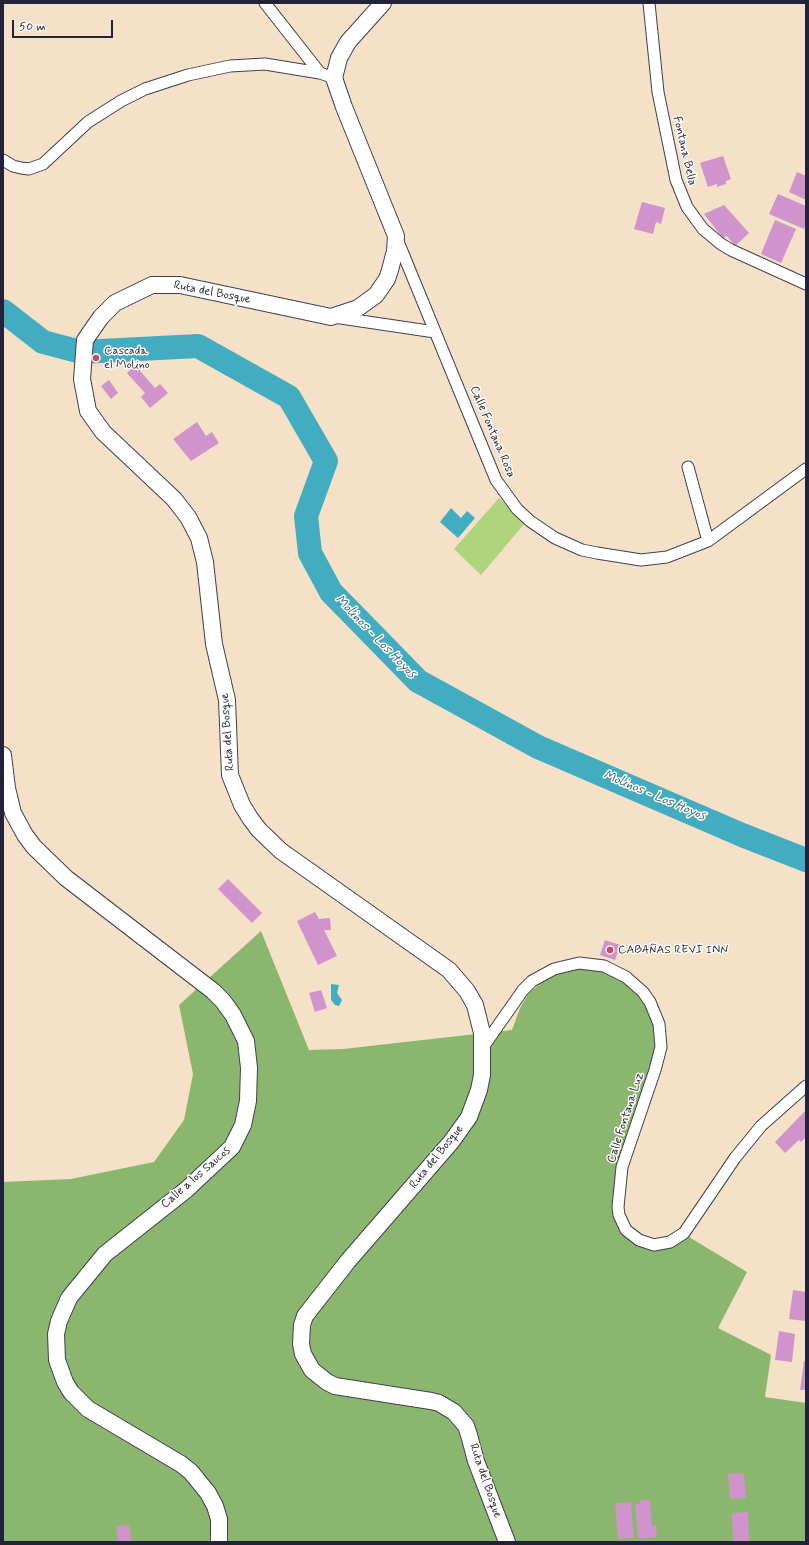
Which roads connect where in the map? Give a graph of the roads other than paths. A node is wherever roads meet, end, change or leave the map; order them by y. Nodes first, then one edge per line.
1 (265, 3) edge
2 (384, 3) edge
3 (649, 3) edge
4 (327, 76) junction
5 (3, 160) edge
6 (396, 236) junction
7 (806, 284) edge
8 (331, 316) junction
9 (435, 332) junction
10 (688, 467) dead end
11 (806, 469) edge
12 (708, 541) junction
13 (3, 755) edge
14 (481, 1050) junction
15 (806, 1086) edge
16 (220, 1542) edge
17 (507, 1542) edge

1 - 4 street
2 - 4 street
3 - 7 street, Fontana Bella
4 - 5 street
4 - 6 street, Ruta del Bosque
6 - 8 street, Ruta del Bosque
6 - 9 street, Calle Fontana Rosa
8 - 9 street
8 - 14 street, Ruta del Bosque
9 - 12 street, Calle Fontana Rosa
10 - 12 street
11 - 12 street, Calle Fontana Rosa
13 - 16 street, Calle a los Saucos
14 - 15 street, Calle Fontana Luz
14 - 17 street, Ruta del Bosque

